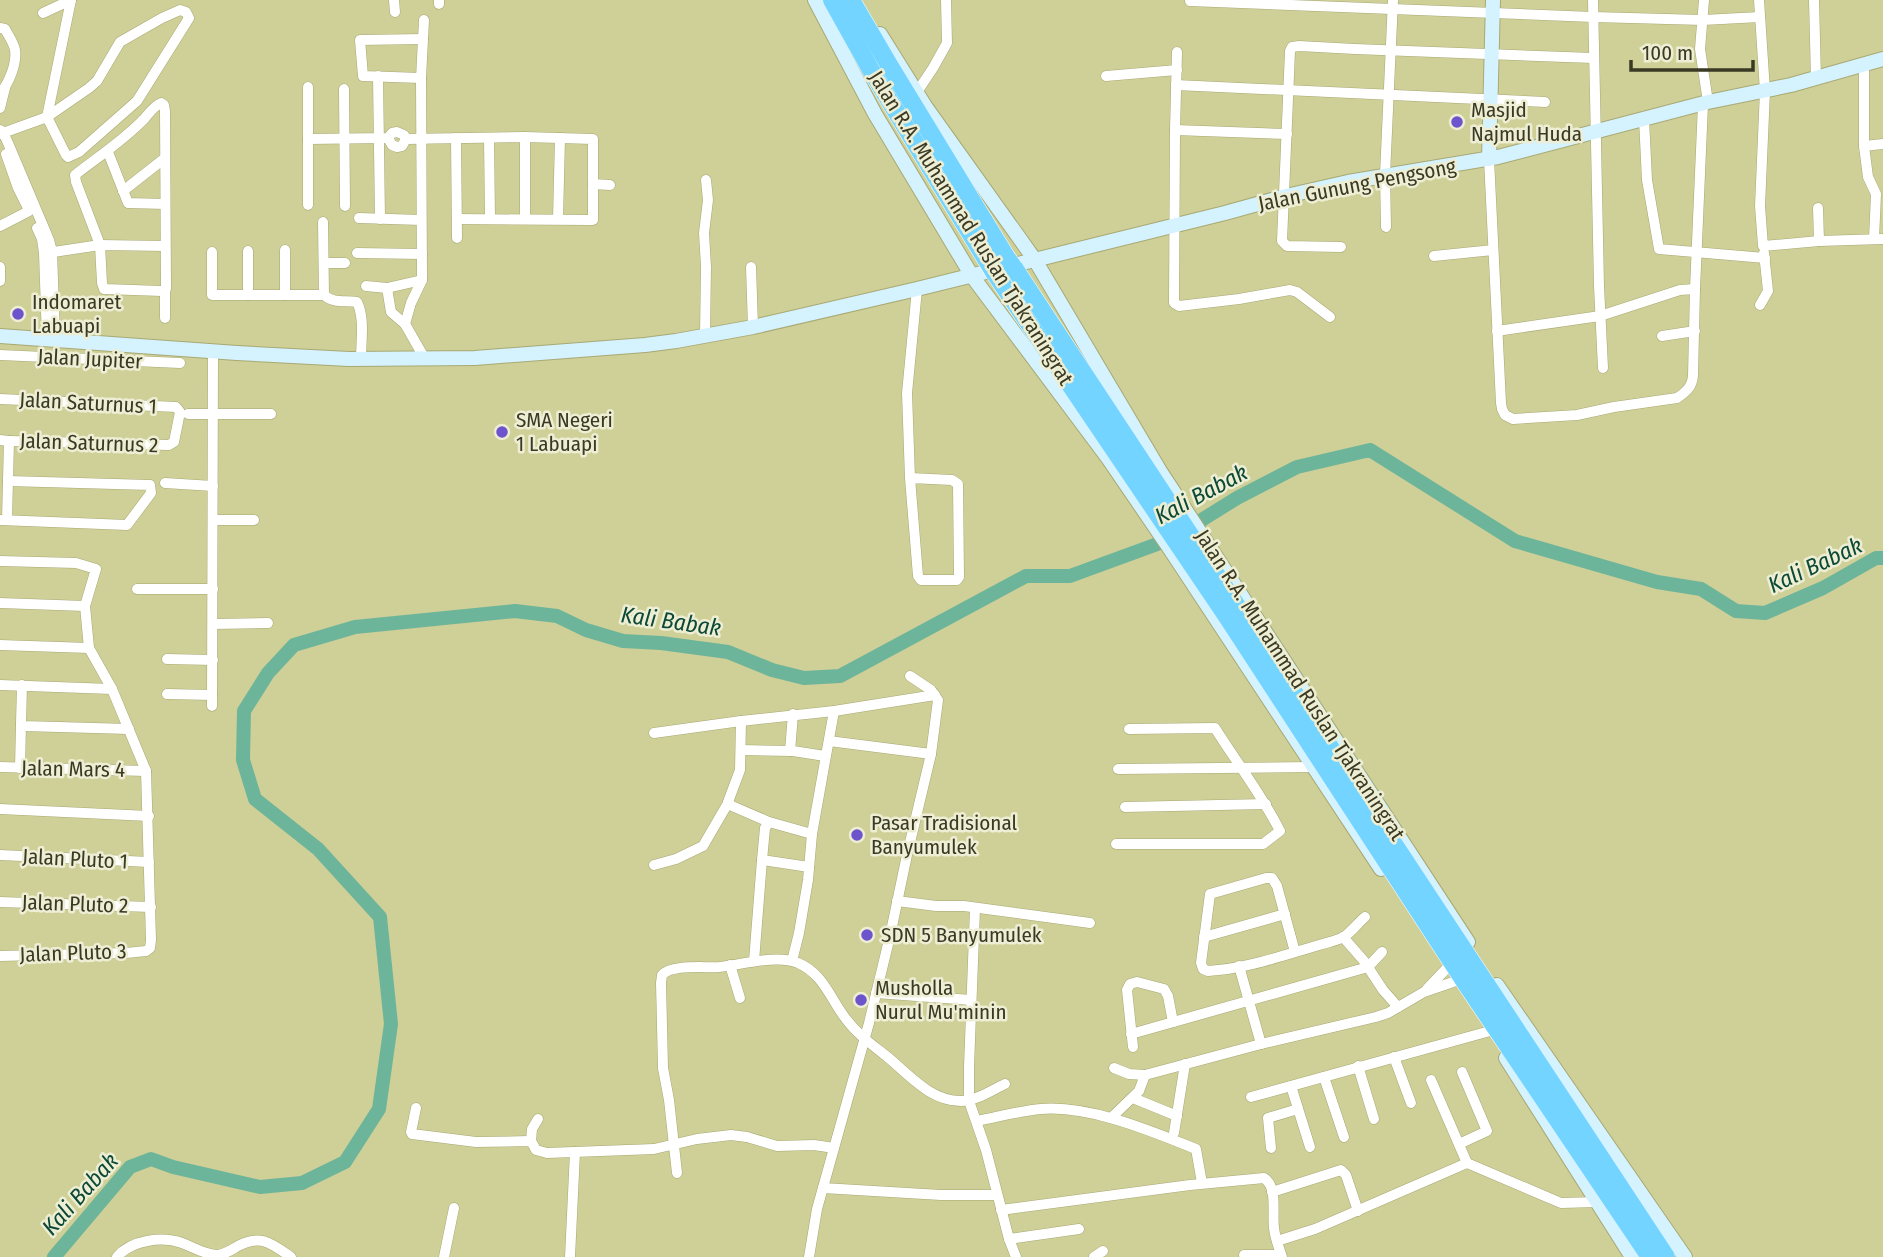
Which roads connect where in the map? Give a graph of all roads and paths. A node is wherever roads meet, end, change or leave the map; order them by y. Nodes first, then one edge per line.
1 (71, 0) edge
2 (394, 0) edge
3 (815, 0) edge
4 (832, 0) edge
5 (851, 0) edge
6 (859, 0) edge
7 (946, 0) edge
8 (1593, 0) edge
9 (1704, 0) edge
10 (1759, 0) edge
11 (1814, 0) edge
12 (1190, 1) edge
13 (1393, 4) edge
14 (1492, 6) edge
15 (395, 12) dead end
16 (43, 13) dead end
17 (1593, 17) junction
18 (1760, 17) junction
19 (424, 20) dead end
20 (1703, 20) junction
21 (0, 28) edge
22 (423, 39) junction
23 (1390, 51) junction
24 (1177, 52) dead end
25 (1491, 55) junction
26 (1593, 58) junction
27 (1883, 60) edge
28 (1864, 66) junction
29 (1177, 70) junction
30 (378, 76) junction
31 (1106, 76) dead end
32 (421, 78) junction
33 (1816, 79) junction
34 (1176, 85) junction
35 (308, 87) dead end
36 (344, 89) dead end
37 (1288, 89) junction
38 (3, 90) edge
39 (1765, 91) junction
40 (917, 92) junction
41 (1388, 94) junction
42 (1490, 100) junction
43 (1545, 102) dead end
44 (1706, 103) junction
45 (0, 108) edge
46 (47, 117) junction
47 (1644, 119) junction
48 (1175, 130) junction
49 (1595, 132) junction
50 (1, 133) edge
51 (1287, 134) junction
52 (525, 137) junction
53 (344, 138) junction
54 (384, 138) junction
55 (421, 138) junction
56 (456, 138) junction
57 (489, 138) junction
58 (560, 138) junction
59 (308, 139) junction
60 (1883, 144) edge
61 (1864, 146) junction
62 (108, 152) junction
63 (165, 158) junction
64 (1489, 159) junction
65 (1385, 175) junction
66 (706, 180) dead end
67 (593, 184) junction
68 (22, 186) junction
69 (610, 186) dead end
70 (123, 191) junction
71 (1283, 197) junction
72 (165, 204) junction
73 (308, 205) dead end
74 (345, 206) dead end
75 (1818, 208) dead end
76 (29, 211) junction
77 (359, 218) dead end
78 (490, 218) junction
79 (525, 218) junction
80 (380, 219) junction
81 (457, 219) junction
82 (558, 219) junction
83 (421, 220) junction
84 (323, 222) dead end
85 (1176, 224) junction
86 (0, 226) edge
87 (1386, 227) dead end
88 (457, 238) dead end
89 (1879, 239) edge
90 (1819, 241) junction
91 (100, 245) junction
92 (165, 246) junction
93 (1763, 246) junction
94 (1340, 247) dead end
95 (285, 250) dead end
96 (1493, 250) junction
97 (248, 251) dead end
98 (48, 252) junction
99 (212, 252) dead end
100 (1697, 252) junction
101 (357, 253) dead end
102 (422, 254) junction
103 (1434, 256) dead end
104 (1765, 258) junction
105 (1035, 260) junction
106 (324, 263) junction
107 (345, 263) dead end
108 (0, 267) edge
109 (751, 267) dead end
110 (972, 276) junction
111 (422, 280) junction
112 (0, 281) edge
113 (366, 286) dead end
114 (387, 288) junction
115 (918, 289) junction
116 (1695, 289) junction
117 (165, 290) junction
118 (248, 295) junction
119 (285, 295) junction
120 (324, 295) junction
121 (1760, 305) dead end
122 (1600, 316) junction
123 (1330, 317) dead end
124 (165, 318) dead end
125 (405, 324) junction
126 (754, 327) junction
127 (1497, 331) junction
128 (1695, 331) junction
129 (0, 335) edge
130 (705, 335) junction
131 (1662, 335) dead end
132 (51, 338) junction
133 (213, 351) junction
134 (0, 355) edge
135 (361, 359) junction
136 (425, 359) junction
137 (180, 363) dead end
138 (1603, 368) dead end
139 (0, 399) edge
140 (188, 414) dead end
141 (213, 414) junction
142 (271, 414) dead end
143 (4, 440) edge
144 (169, 445) joint
145 (910, 478) junction
146 (8, 481) junction
147 (164, 483) dead end
148 (1146, 483) junction
149 (213, 486) junction
150 (4, 520) edge
151 (213, 520) junction
152 (254, 520) dead end
153 (0, 561) edge
154 (137, 589) dead end
155 (213, 589) junction
156 (0, 603) edge
157 (85, 606) junction
158 (1231, 610) junction
159 (268, 623) dead end
160 (213, 624) junction
161 (1266, 641) junction
162 (0, 645) edge
163 (89, 648) junction
164 (167, 659) dead end
165 (213, 660) junction
166 (910, 676) dead end
167 (0, 685) edge
168 (22, 685) junction
169 (112, 690) junction
170 (167, 694) dead end
171 (935, 695) junction
172 (834, 711) junction
173 (793, 715) junction
174 (741, 720) junction
175 (21, 725) junction
176 (129, 729) junction
177 (1129, 729) dead end
178 (654, 733) dead end
179 (829, 741) junction
180 (741, 750) junction
181 (790, 751) junction
182 (931, 754) junction
183 (825, 756) junction
184 (0, 767) edge
185 (1313, 767) junction
186 (20, 768) junction
187 (1240, 768) junction
188 (1118, 769) dead end
189 (146, 771) junction
190 (728, 803) junction
191 (1266, 804) junction
192 (1125, 807) dead end
193 (0, 809) edge
194 (149, 816) junction
195 (769, 821) junction
196 (812, 834) junction
197 (1116, 844) dead end
198 (0, 855) edge
199 (762, 860) junction
200 (149, 862) junction
201 (654, 865) dead end
202 (809, 867) junction
203 (897, 901) junction
204 (0, 902) edge
205 (150, 907) junction
206 (975, 909) junction
207 (1285, 914) junction
208 (1365, 917) dead end
209 (1090, 923) dead end
210 (1204, 937) junction
211 (1343, 937) junction
212 (1472, 950) junction
213 (1295, 952) junction
214 (1382, 952) dead end
215 (0, 956) edge
216 (754, 961) junction
217 (792, 961) junction
218 (730, 965) junction
219 (1239, 966) junction
220 (1368, 967) junction
221 (1477, 971) junction
222 (1469, 986) junction
223 (1424, 992) junction
224 (876, 993) junction
225 (740, 998) dead end
226 (971, 1000) junction
227 (1249, 1002) junction
228 (1398, 1007) junction
229 (1516, 1012) junction
230 (1173, 1022) junction
231 (1489, 1029) junction
232 (1131, 1034) junction
233 (864, 1038) junction
234 (1261, 1044) junction
235 (1133, 1047) dead end
236 (1394, 1057) junction
237 (1185, 1064) junction
238 (1358, 1066) junction
239 (1114, 1068) dead end
240 (1462, 1072) dead end
241 (1145, 1075) junction
242 (1324, 1077) junction
243 (1431, 1080) dead end
244 (1006, 1084) dead end
245 (1292, 1086) junction
246 (1251, 1097) dead end
247 (1133, 1098) junction
248 (970, 1101) junction
249 (1411, 1103) dead end
250 (416, 1108) dead end
251 (1298, 1110) junction
252 (1177, 1116) junction
253 (1111, 1118) junction
254 (538, 1119) dead end
255 (1374, 1119) dead end
256 (977, 1121) junction
257 (1174, 1133) dead end
258 (1344, 1137) dead end
259 (531, 1142) junction
260 (675, 1143) junction
261 (1459, 1144) junction
262 (1310, 1147) dead end
263 (834, 1148) junction
264 (1271, 1149) dead end
265 (575, 1152) junction
266 (1466, 1163) junction
267 (677, 1173) dead end
268 (1202, 1183) junction
269 (823, 1188) junction
270 (1272, 1192) junction
271 (998, 1195) junction
272 (1598, 1202) junction
273 (454, 1208) dead end
274 (1001, 1210) junction
275 (1358, 1211) junction
276 (1079, 1228) dead end
277 (1009, 1239) junction
278 (1277, 1241) junction
279 (1244, 1255) dead end
280 (1281, 1256) edge
281 (117, 1257) edge
282 (291, 1257) edge
283 (444, 1257) edge
284 (570, 1257) edge
285 (809, 1257) edge
286 (1016, 1257) edge
287 (1632, 1257) edge
288 (1650, 1257) edge
289 (1666, 1257) edge
290 (1685, 1257) edge

1 - 16 street
1 - 46 street
2 - 15 street
3 - 110 street, Jalan R.A. Muhammad Ruslan Tjakraningrat
4 - 148 highway, Jalan R.A. Muhammad Ruslan Tjakraningrat
5 - 148 highway, Jalan R.A. Muhammad Ruslan Tjakraningrat
6 - 40 street, Jalan R.A. Muhammad Ruslan Tjakraningrat
7 - 40 street
8 - 17 street
9 - 20 street
10 - 18 street
11 - 33 street
12 - 13 street
13 - 14 street
13 - 23 street
14 - 17 street
14 - 25 street
17 - 20 street
17 - 26 street
18 - 20 street
18 - 39 street
19 - 22 street
20 - 44 street
21 - 38 street
22 - 30 street
22 - 32 street
23 - 25 street
23 - 37 street
23 - 41 street
24 - 29 street
25 - 26 street
25 - 42 street
26 - 49 street
27 - 28 street, Jalan Gunung Pengsong
28 - 33 street, Jalan Gunung Pengsong
28 - 61 street
29 - 31 street
29 - 34 street
30 - 32 street
30 - 54 street
32 - 55 street
33 - 39 street, Jalan Gunung Pengsong
34 - 37 street
34 - 48 street
35 - 59 street
36 - 53 street
37 - 41 street
37 - 51 street
38 - 45 street
39 - 44 street, Jalan Gunung Pengsong
39 - 93 street
40 - 105 street, Jalan R.A. Muhammad Ruslan Tjakraningrat
41 - 42 street
41 - 65 street
42 - 43 street
42 - 64 street
44 - 47 street, Jalan Gunung Pengsong
44 - 100 street
46 - 46 street
46 - 50 street
47 - 49 street, Jalan Gunung Pengsong
47 - 100 street
48 - 51 street
48 - 85 street
49 - 64 street, Jalan Gunung Pengsong
49 - 122 street
50 - 68 street
51 - 71 street
52 - 57 street
52 - 58 street
52 - 79 street
53 - 54 street
53 - 59 street
53 - 74 street
54 - 55 street
54 - 80 street
55 - 56 street
55 - 83 street
56 - 57 street
56 - 81 street
57 - 78 street
58 - 67 street
58 - 82 street
59 - 73 street
60 - 61 street
61 - 89 street
62 - 63 street
62 - 70 street
62 - 91 street
63 - 70 street
63 - 72 street
64 - 65 street, Jalan Gunung Pengsong
64 - 96 street
65 - 71 street, Jalan Gunung Pengsong
65 - 87 street
66 - 130 street
67 - 69 street
67 - 82 street
68 - 76 street
68 - 98 street
70 - 72 street
71 - 85 street, Jalan Gunung Pengsong
71 - 94 street
72 - 92 street
75 - 90 street
76 - 86 street
76 - 98 street
77 - 80 street
78 - 79 street
78 - 81 street
79 - 82 street
80 - 83 street
81 - 88 street
83 - 102 street
84 - 106 street
85 - 105 street, Jalan Gunung Pengsong
85 - 123 street
89 - 90 street
90 - 93 street
91 - 92 street
91 - 98 street
91 - 117 street
92 - 117 street
93 - 104 street
95 - 119 street
96 - 103 street
96 - 127 street
97 - 118 street
98 - 132 street
99 - 118 street
100 - 104 street
100 - 116 street
101 - 102 street
102 - 111 street
104 - 121 street
105 - 110 street, Jalan Gunung Pengsong
105 - 148 street, Jalan R.A. Muhammad Ruslan Tjakraningrat
106 - 107 street
106 - 120 street
108 - 112 street
109 - 126 street
110 - 115 street, Jalan Gunung Pengsong
110 - 148 street, Jalan R.A. Muhammad Ruslan Tjakraningrat
111 - 114 street
111 - 125 street
113 - 114 street
114 - 125 street
115 - 126 street, Jalan Gunung Pengsong
115 - 145 street
116 - 122 street
116 - 128 street
117 - 124 street
118 - 119 street
119 - 120 street
120 - 135 street
122 - 127 street
122 - 138 street
125 - 136 street
126 - 130 street, Jalan Gunung Pengsong
127 - 128 street
128 - 131 street
129 - 132 street, Jalan Gunung Pengsong
130 - 136 street, Jalan Gunung Pengsong
132 - 133 street, Jalan Gunung Pengsong
133 - 135 street, Jalan Gunung Pengsong
133 - 141 street
134 - 137 street, Jalan Jupiter
135 - 136 street, Jalan Gunung Pengsong
139 - 144 street, Jalan Saturnus 1
140 - 141 street
141 - 142 street
141 - 149 street
143 - 144 street, Jalan Saturnus 2
143 - 146 street
145 - 145 street
146 - 150 street
146 - 150 street
147 - 149 street
148 - 158 highway, Jalan R.A. Muhammad Ruslan Tjakraningrat
148 - 158 street, Jalan R.A. Muhammad Ruslan Tjakraningrat
149 - 151 street
151 - 152 street
151 - 155 street
153 - 157 street
154 - 155 street
155 - 160 street
156 - 157 street
157 - 163 street
158 - 161 highway, Jalan R.A. Muhammad Ruslan Tjakraningrat
158 - 185 street, Jalan R.A. Muhammad Ruslan Tjakraningrat
158 - 222 highway, Jalan R.A. Muhammad Ruslan Tjakraningrat
159 - 160 street
160 - 165 street
161 - 212 street, Jalan R.A. Muhammad Ruslan Tjakraningrat
161 - 221 highway, Jalan R.A. Muhammad Ruslan Tjakraningrat
162 - 163 street
163 - 169 street
164 - 165 street
165 - 170 street
166 - 171 street
167 - 168 street
168 - 169 street
168 - 175 street
169 - 176 street
171 - 172 street
171 - 182 street
172 - 173 street
172 - 179 street
173 - 174 street
173 - 181 street
174 - 178 street
174 - 180 street
175 - 176 street
175 - 186 street
176 - 189 street
177 - 187 street
179 - 182 street
179 - 183 street
180 - 181 street
180 - 190 street
181 - 183 street
182 - 203 street
183 - 196 street
184 - 186 street, Jalan Mars 4
185 - 187 street
185 - 222 street, Jalan R.A. Muhammad Ruslan Tjakraningrat
186 - 189 street, Jalan Mars 4
187 - 188 street
187 - 191 street
189 - 194 street
190 - 195 street
190 - 201 street
191 - 192 street
191 - 197 street
193 - 194 street
194 - 200 street
195 - 196 street
195 - 199 street
196 - 202 street
198 - 200 street, Jalan Pluto 1
199 - 202 street
199 - 216 street
200 - 205 street
202 - 217 street
203 - 206 street
203 - 224 street
204 - 205 street, Jalan Pluto 2
205 - 215 street, Jalan Pluto 3
206 - 209 street
206 - 226 street
207 - 210 street
207 - 210 street
207 - 213 street
208 - 211 street
210 - 219 street
211 - 213 street
211 - 220 street
212 - 221 highway
212 - 229 street, Jalan R.A. Muhammad Ruslan Tjakraningrat
213 - 219 street
214 - 220 street
216 - 217 street
216 - 218 street
217 - 233 street
218 - 225 street
218 - 260 street
219 - 227 street
220 - 227 street
220 - 228 street
221 - 222 highway, Jalan R.A. Muhammad Ruslan Tjakraningrat
222 - 223 street
222 - 223 street
222 - 229 highway
222 - 231 highway
222 - 231 street, Jalan R.A. Muhammad Ruslan Tjakraningrat
222 - 288 highway, Jalan R.A. Muhammad Ruslan Tjakraningrat
222 - 289 highway, Jalan R.A. Muhammad Ruslan Tjakraningrat
223 - 228 street
224 - 226 street
224 - 233 street
226 - 248 street
227 - 230 street
227 - 234 street
228 - 234 street
229 - 290 street, Jalan R.A. Muhammad Ruslan Tjakraningrat
230 - 232 street
230 - 232 street
231 - 236 street
231 - 272 street, Jalan R.A. Muhammad Ruslan Tjakraningrat
232 - 235 street
233 - 248 street
233 - 263 street
234 - 237 street
236 - 238 street
236 - 249 street
237 - 241 street
237 - 252 street
238 - 242 street
238 - 255 street
239 - 241 street
240 - 261 street
241 - 247 street
242 - 245 street
242 - 258 street
243 - 261 street
244 - 248 street
245 - 246 street
245 - 251 street
247 - 252 street
247 - 253 street
248 - 256 street
250 - 259 street
251 - 262 street
251 - 264 street
252 - 257 street
253 - 256 street
253 - 268 street
254 - 259 street
256 - 271 street
259 - 265 street
260 - 263 street
260 - 265 street
260 - 267 street
261 - 266 street
263 - 269 street
265 - 284 street
266 - 272 street
266 - 275 street
268 - 270 street
268 - 274 street
269 - 271 street
269 - 285 street
270 - 275 street
270 - 278 street
271 - 274 street
272 - 287 street, Jalan R.A. Muhammad Ruslan Tjakraningrat
273 - 283 street
274 - 277 street
275 - 278 street
276 - 277 street
277 - 286 street
278 - 280 street
279 - 280 street
281 - 282 street

